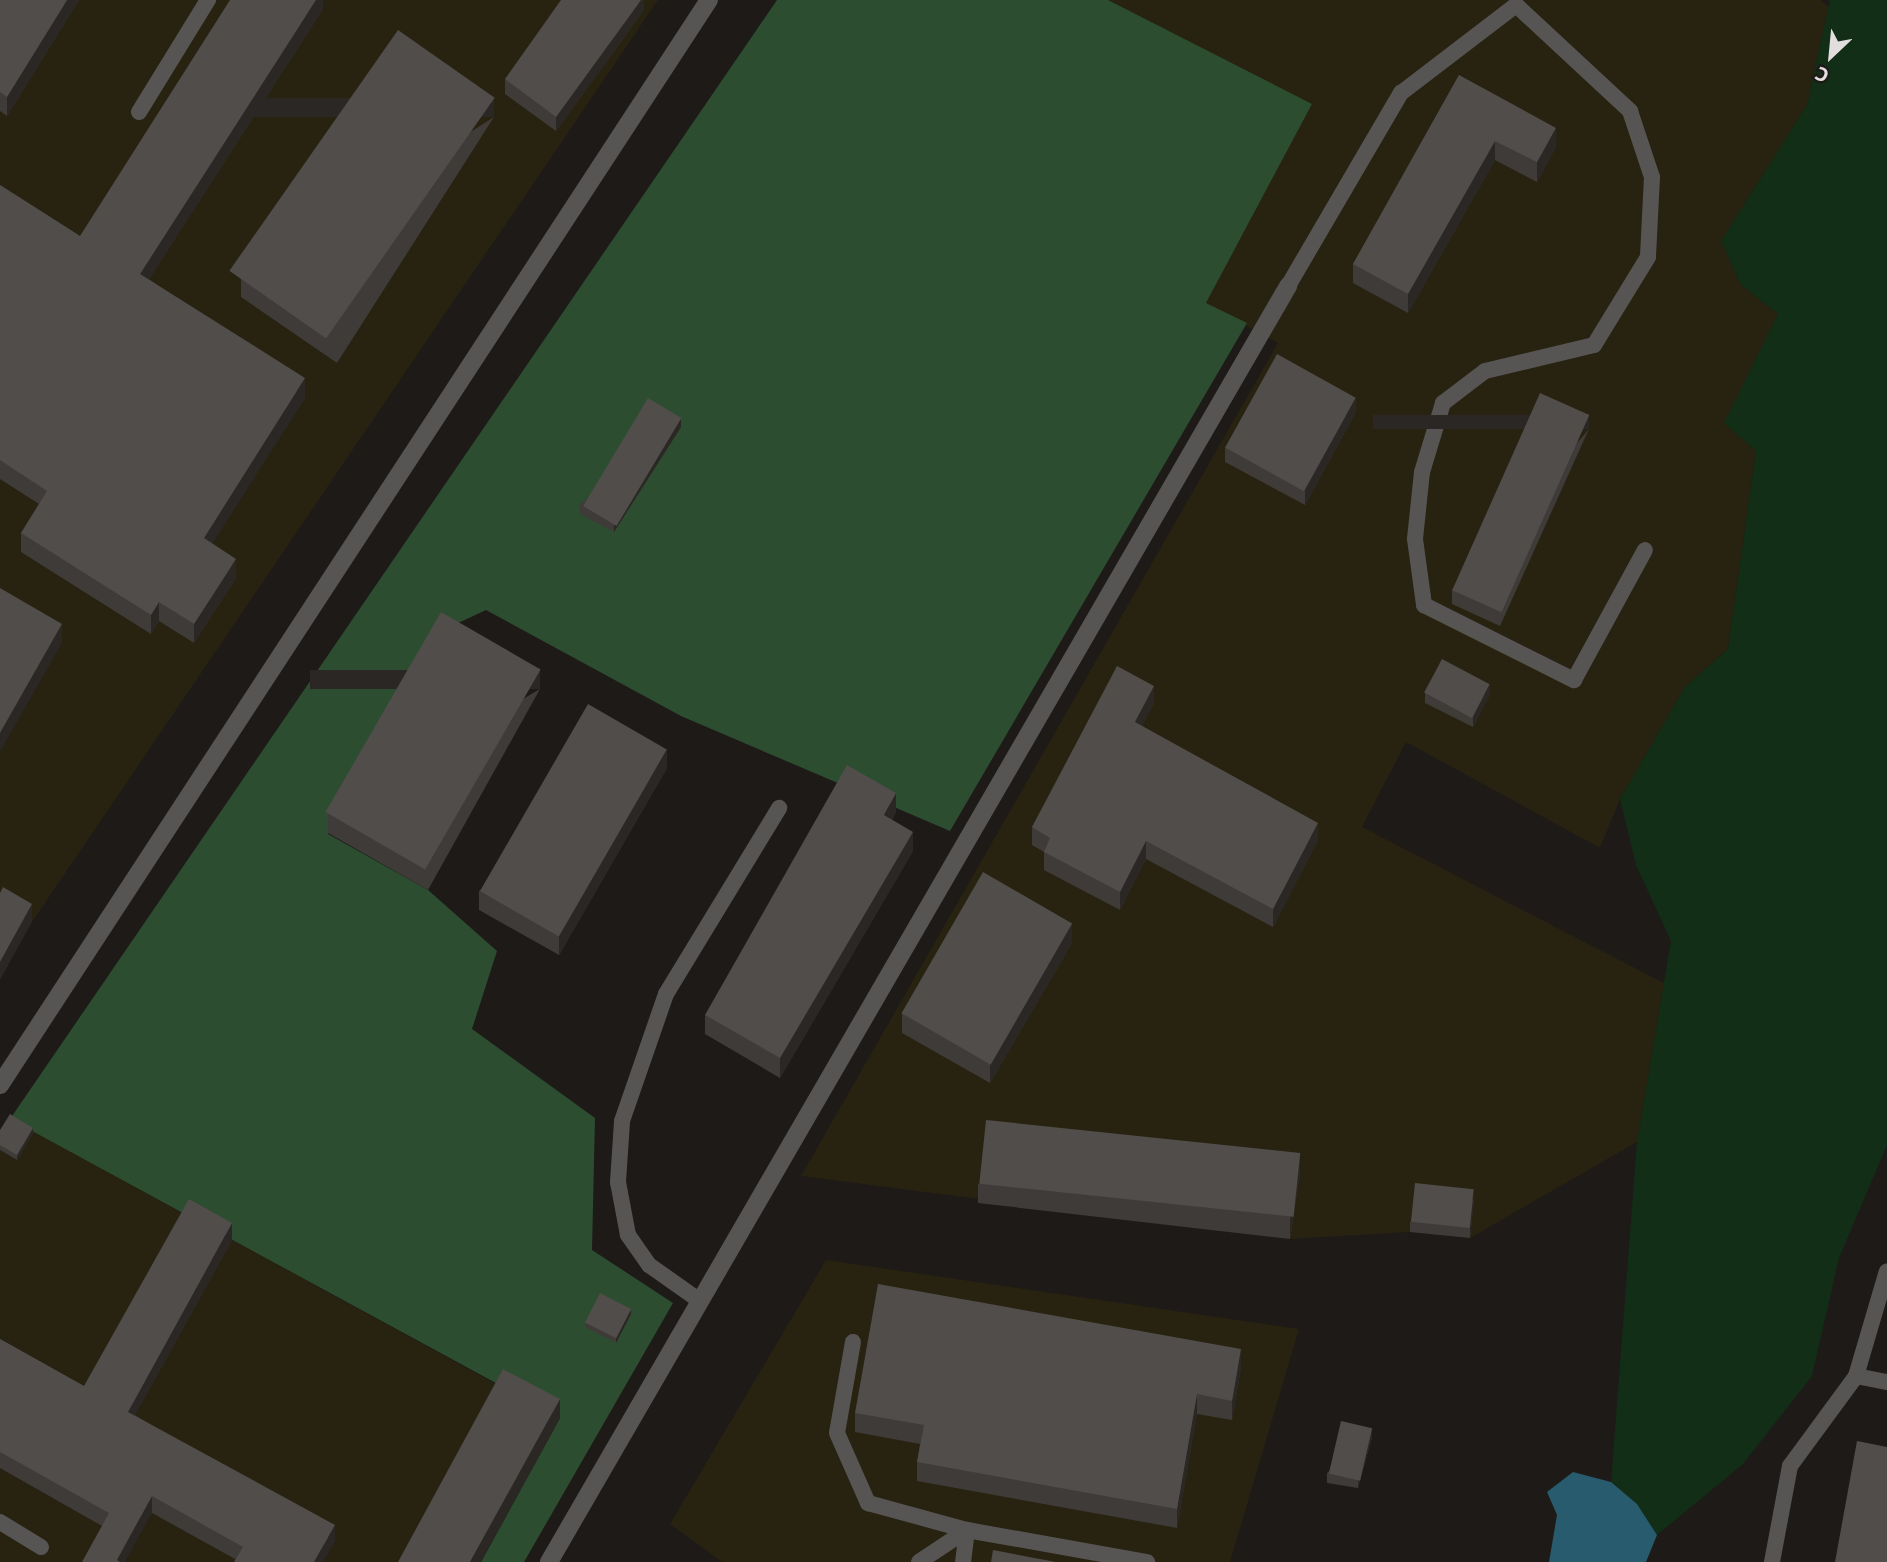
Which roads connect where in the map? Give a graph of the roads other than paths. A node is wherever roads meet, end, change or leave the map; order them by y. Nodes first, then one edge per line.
1 (208, 0) edge
2 (709, 0) edge
3 (139, 112) dead end
4 (1288, 286) joint
5 (1644, 550) dead end
6 (779, 808) dead end
7 (0, 1085) edge
8 (1887, 1271) edge
9 (700, 1301) junction
10 (853, 1342) dead end
11 (1856, 1376) junction
12 (1887, 1382) edge
13 (0, 1522) edge
14 (967, 1530) junction
15 (41, 1547) dead end
16 (549, 1562) edge
17 (919, 1562) edge
18 (962, 1562) edge
19 (1147, 1562) edge
20 (1772, 1562) edge

1 - 3 lane
2 - 7 street
4 - 5 lane
4 - 9 street
6 - 9 lane
8 - 11 lane
9 - 16 street
10 - 14 lane
11 - 12 lane
11 - 20 lane
13 - 15 lane
14 - 17 lane
14 - 18 lane
14 - 19 lane

